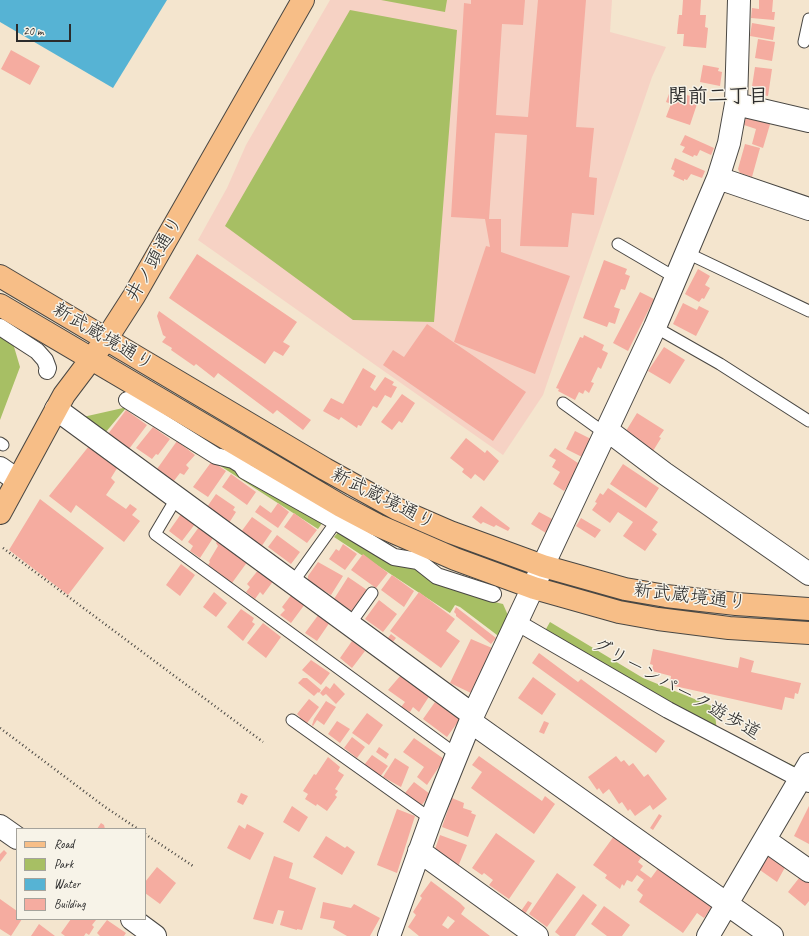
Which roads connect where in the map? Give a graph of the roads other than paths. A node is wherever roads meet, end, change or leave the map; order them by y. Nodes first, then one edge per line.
1 (303, 0) edge
2 (739, 0) edge
3 (809, 18) edge
4 (804, 42) dead end
5 (736, 104) junction
6 (809, 121) edge
7 (718, 178) junction
8 (809, 209) edge
9 (618, 244) dead end
10 (687, 253) junction
11 (0, 276) edge
12 (676, 278) junction
13 (0, 305) edge
14 (809, 311) edge
15 (0, 327) edge
16 (655, 327) junction
17 (107, 338) junction
18 (91, 359) junction
19 (47, 371) dead end
20 (127, 400) dead end
21 (563, 403) dead end
22 (56, 409) junction
23 (809, 421) edge
24 (606, 432) junction
25 (0, 468) edge
26 (17, 480) junction
27 (177, 497) junction
28 (0, 513) edge
29 (336, 522) junction
30 (543, 566) junction
31 (809, 574) edge
32 (293, 582) junction
33 (534, 588) junction
34 (372, 593) dead end
35 (493, 594) dead end
36 (809, 608) edge
37 (350, 624) junction
38 (525, 627) dead end
39 (809, 633) edge
40 (472, 719) junction
41 (292, 720) dead end
42 (457, 755) junction
43 (806, 776) edge
44 (431, 819) junction
45 (0, 826) edge
46 (16, 837) edge
47 (765, 840) junction
48 (420, 851) junction
49 (809, 871) edge
50 (726, 904) junction
51 (133, 920) edge
52 (155, 936) edge
53 (389, 936) edge
54 (537, 936) edge
55 (708, 936) edge
56 (772, 936) edge

1 - 17 main road, 井ノ頭通り
2 - 5 street
3 - 4 lane
5 - 6 street
5 - 7 street
7 - 8 street
7 - 10 street
9 - 12 lane
10 - 12 street
10 - 14 lane
11 - 17 main road, 新武蔵境通り
12 - 16 street
13 - 18 main road, 新武蔵境通り
15 - 19 street
16 - 23 lane
16 - 24 street
17 - 18 main road, 井ノ頭通り
17 - 30 main road, 新武蔵境通り
18 - 22 main road, 井ノ頭通り
18 - 33 main road, 新武蔵境通り
20 - 29 street
21 - 24 lane
22 - 26 main road, 井ノ頭通り
22 - 27 street
24 - 30 street
24 - 31 street
25 - 26 street
26 - 28 main road, 井ノ頭通り
27 - 32 street
27 - 42 lane
29 - 32 lane
29 - 35 street
30 - 33 street
30 - 36 main road, 新武蔵境通り
32 - 37 street
33 - 39 main road, 新武蔵境通り
33 - 40 street
34 - 37 lane
37 - 40 street
38 - 43 street, グリーンパーク遊歩道
40 - 42 street
40 - 50 street
41 - 44 lane
42 - 44 street
43 - 47 street
44 - 48 street
45 - 46 street
47 - 49 street
47 - 50 street
48 - 53 street
48 - 54 street
50 - 55 street
50 - 56 street
51 - 52 street

